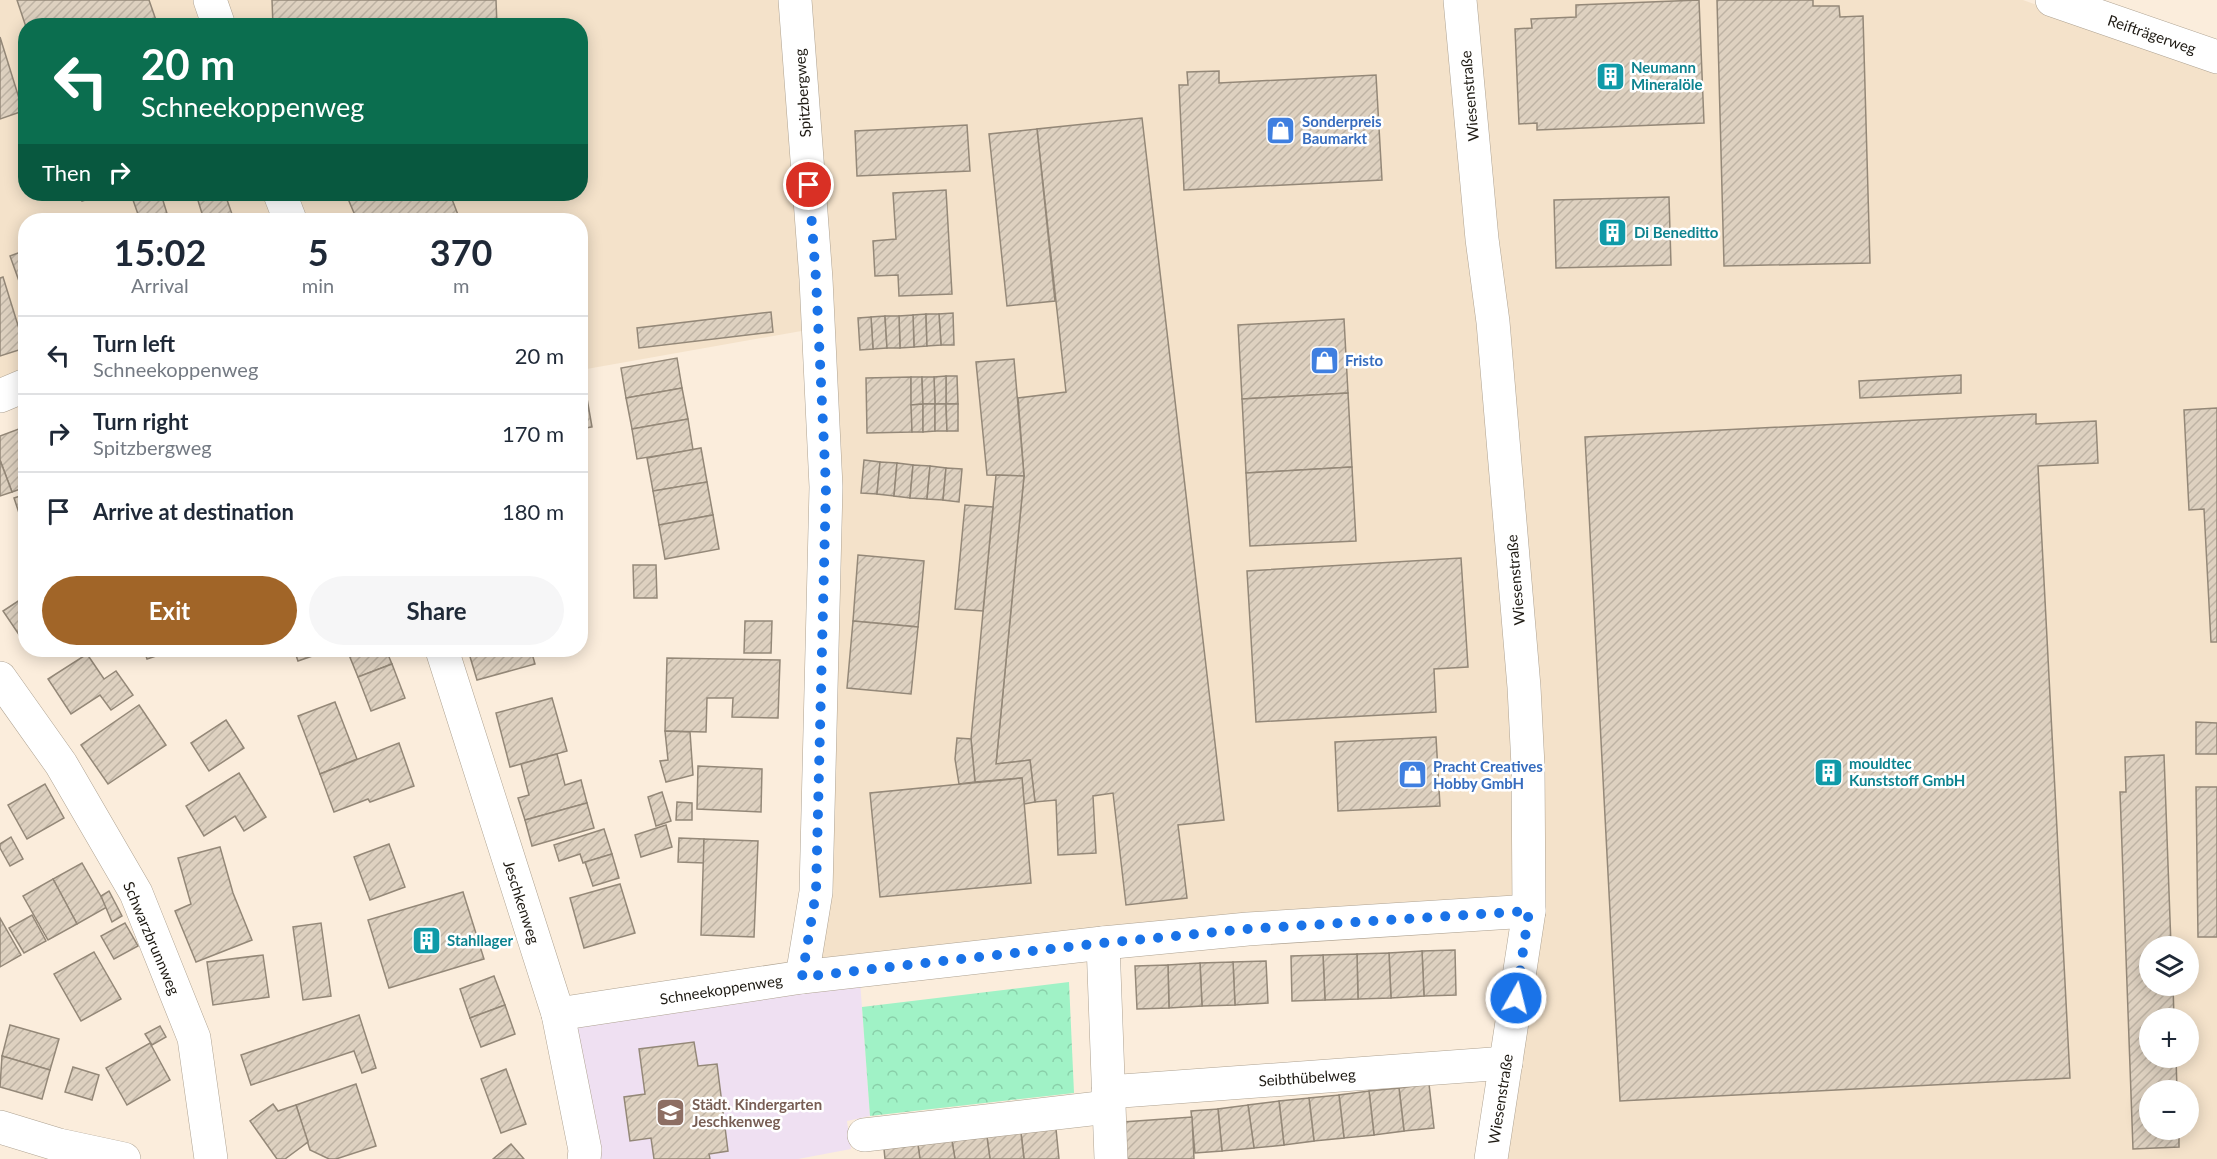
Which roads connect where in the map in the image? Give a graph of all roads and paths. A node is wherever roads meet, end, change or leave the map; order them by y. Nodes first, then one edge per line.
1 (210, 0) edge
2 (795, 0) edge
3 (1460, 0) edge
4 (2052, 0) edge
5 (216, 18) edge
6 (2217, 57) edge
7 (18, 389) edge
8 (0, 396) edge
9 (444, 657) edge
10 (0, 678) edge
11 (1529, 911) junction
12 (1103, 943) junction
13 (802, 977) junction
14 (558, 1014) junction
15 (1506, 1063) junction
16 (1108, 1100) junction
17 (0, 1127) edge
18 (864, 1135) dead end
19 (124, 1159) edge
20 (212, 1159) edge
21 (585, 1159) edge
22 (1111, 1159) edge
23 (1491, 1159) edge

1 - 5 street
2 - 13 street, Spitzbergweg
3 - 11 street, Wiesenstraße
4 - 6 street, Reifträgerweg
7 - 8 street
9 - 14 street, Jeschkenweg
10 - 20 street, Schwarzbrunnweg
11 - 12 street, Schneekoppenweg
11 - 15 street, Wiesenstraße
12 - 13 street, Schneekoppenweg
12 - 16 street
13 - 14 street, Schneekoppenweg
14 - 21 street, Jeschkenweg
15 - 16 street, Seibthübelweg
15 - 23 street, Wiesenstraße
16 - 18 street, Seibthübelweg
16 - 22 street
17 - 19 street

